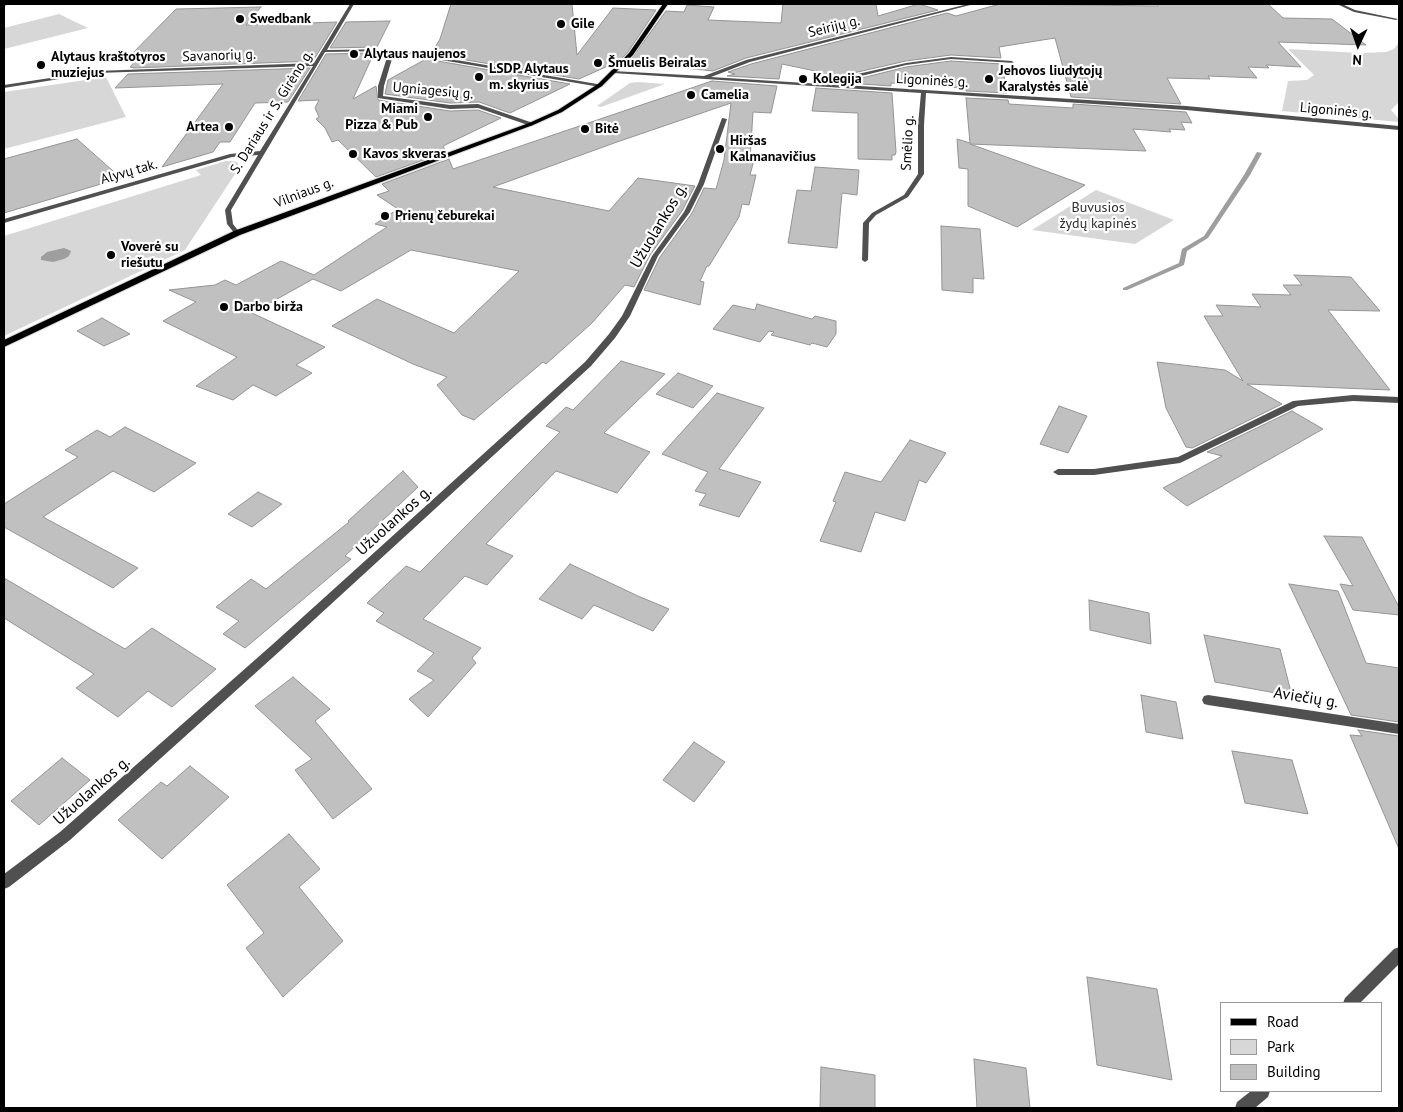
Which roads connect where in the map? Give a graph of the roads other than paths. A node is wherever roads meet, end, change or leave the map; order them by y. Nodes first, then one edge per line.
1 (8, 4) edge
2 (352, 4) edge
3 (665, 4) edge
4 (972, 4) edge
5 (1339, 4) edge
6 (4, 5) edge
7 (1396, 19) dead end
8 (392, 50) junction
9 (324, 51) junction
10 (1012, 62) dead end
11 (316, 64) junction
12 (613, 72) junction
13 (703, 78) junction
14 (600, 84) junction
15 (4, 86) edge
16 (838, 86) junction
17 (924, 91) junction
18 (724, 119) dead end
19 (531, 124) junction
20 (1399, 128) edge
21 (262, 153) junction
22 (4, 221) edge
23 (238, 233) junction
24 (865, 260) dead end
25 (4, 344) edge
26 (1399, 400) edge
27 (1058, 472) dead end
28 (1208, 700) dead end
29 (1399, 729) edge
30 (4, 882) edge
31 (1399, 954) edge
32 (1351, 1002) edge
33 (1261, 1092) edge
34 (1243, 1108) edge

1 - 6 street
2 - 9 street, S. Dariaus ir S. Girėno g.
3 - 12 main road, Vilniaus g.
4 - 13 street, Seirijų g.
5 - 7 street
8 - 9 street, Ugniagesių g.
8 - 14 street, Ugniagesių g.
8 - 19 street, Ugniagesių g.
9 - 11 street, S. Dariaus ir S. Girėno g.
10 - 16 street
11 - 15 street, Savanorių g.
11 - 21 street, S. Dariaus ir S. Girėno g.
12 - 13 street, Ligoninės g.
12 - 14 main road, Vilniaus g.
13 - 16 street, Ligoninės g.
14 - 19 main road, Vilniaus g.
16 - 17 street, Ligoninės g.
17 - 20 street, Ligoninės g.
17 - 24 street, Smėlio g.
18 - 30 street, Užuolankos g.
19 - 23 main road, Vilniaus g.
21 - 22 street, Alyvų tak.
21 - 23 street, S. Dariaus ir S. Girėno g.
23 - 25 main road, Vilniaus g.
26 - 27 street
28 - 29 street, Aviečių g.
31 - 32 street
33 - 34 street

